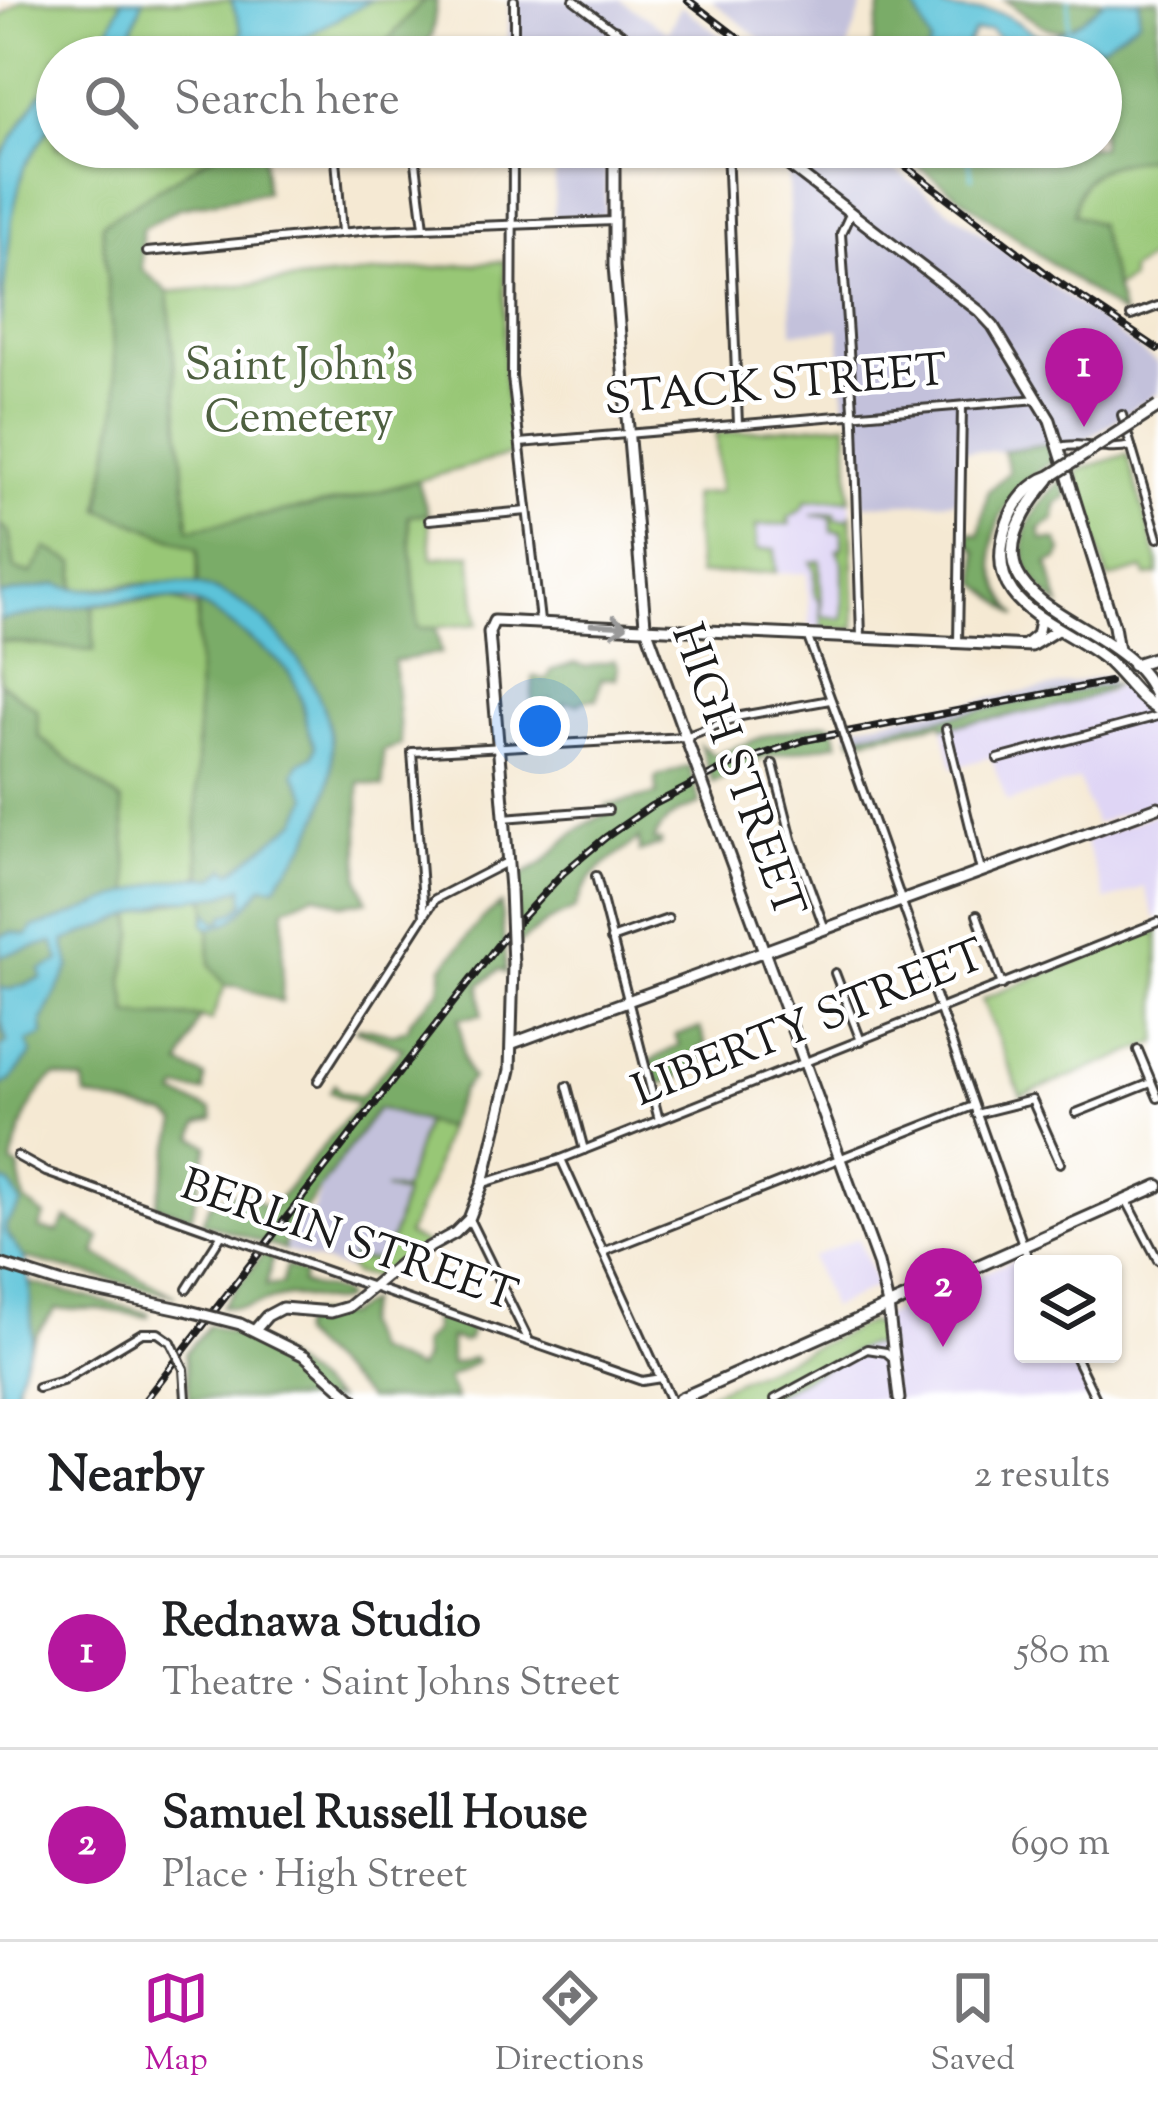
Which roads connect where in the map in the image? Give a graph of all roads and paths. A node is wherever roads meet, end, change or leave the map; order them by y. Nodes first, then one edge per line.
1 (514, 0) edge
2 (574, 0) edge
3 (615, 31) junction
4 (514, 36) edge
5 (615, 36) edge
6 (622, 36) edge
7 (337, 168) edge
8 (417, 168) edge
9 (513, 168) edge
10 (614, 168) edge
11 (729, 168) edge
12 (792, 168) edge
13 (850, 212) junction
14 (614, 221) junction
15 (513, 226) junction
16 (424, 227) junction
17 (342, 232) junction
18 (147, 252) dead end
19 (1158, 306) edge
20 (1131, 316) dead end
21 (1038, 399) junction
22 (962, 405) junction
23 (1158, 407) edge
24 (852, 415) junction
25 (1122, 415) dead end
26 (738, 424) junction
27 (628, 434) junction
28 (520, 443) junction
29 (1131, 446) junction
30 (1059, 447) junction
31 (1051, 476) junction
32 (1158, 502) edge
33 (1148, 505) junction
34 (527, 511) junction
35 (429, 520) dead end
36 (1158, 538) edge
37 (1108, 614) junction
38 (540, 621) junction
39 (1040, 621) junction
40 (646, 627) junction
41 (1057, 630) junction
42 (1090, 634) junction
43 (807, 635) junction
44 (862, 637) junction
45 (958, 643) junction
46 (1024, 645) junction
47 (1118, 650) junction
48 (1156, 654) edge
49 (1136, 664) junction
50 (1120, 673) junction
51 (830, 700) junction
52 (1158, 710) edge
53 (946, 729) dead end
54 (685, 737) junction
55 (498, 747) junction
56 (998, 760) dead end
57 (773, 764) dead end
58 (1158, 807) edge
59 (608, 810) dead end
60 (503, 818) junction
61 (507, 862) junction
62 (981, 872) junction
63 (596, 876) dead end
64 (901, 902) junction
65 (977, 915) dead end
66 (424, 916) junction
67 (668, 919) dead end
68 (1158, 922) edge
69 (825, 929) junction
70 (611, 939) junction
71 (764, 951) junction
72 (835, 973) dead end
73 (1002, 985) junction
74 (628, 1001) junction
75 (939, 1010) junction
76 (861, 1041) junction
77 (513, 1042) junction
78 (1138, 1050) dead end
79 (805, 1063) junction
80 (318, 1081) dead end
81 (1151, 1083) junction
82 (567, 1086) dead end
83 (1158, 1098) edge
84 (974, 1110) junction
85 (1076, 1113) dead end
86 (659, 1120) junction
87 (584, 1150) junction
88 (17, 1156) dead end
89 (839, 1158) junction
90 (560, 1160) junction
91 (1060, 1163) dead end
92 (483, 1184) junction
93 (1158, 1186) edge
94 (1127, 1201) junction
95 (469, 1219) junction
96 (222, 1234) junction
97 (1023, 1246) junction
98 (603, 1252) junction
99 (1026, 1255) edge
100 (1158, 1260) edge
101 (0, 1264) edge
102 (373, 1287) junction
103 (187, 1289) dead end
104 (888, 1305) junction
105 (255, 1330) junction
106 (530, 1342) junction
107 (893, 1358) junction
108 (1078, 1363) edge
109 (661, 1378) junction
110 (38, 1388) dead end
111 (185, 1399) edge
112 (352, 1399) edge
113 (670, 1399) edge
114 (680, 1399) edge
115 (775, 1399) edge
116 (899, 1399) edge
117 (1096, 1399) edge

1 - 4 street
2 - 3 street
3 - 5 street
3 - 6 street
7 - 17 street
8 - 16 street
9 - 15 street
10 - 14 street, HIGH STREET
11 - 26 street
12 - 13 street
13 - 21 street
13 - 24 street
14 - 15 street
14 - 27 street, HIGH STREET
15 - 16 street
15 - 28 street
16 - 17 street
17 - 18 street
19 - 20 street
21 - 22 street, STACK STREET
21 - 30 street
22 - 24 street, STACK STREET
22 - 45 street
23 - 31 highway, bridge
24 - 26 street, STACK STREET
24 - 44 street
25 - 29 street
26 - 27 street, STACK STREET
27 - 28 street, STACK STREET
27 - 40 street, HIGH STREET
28 - 34 street
29 - 30 street
29 - 33 street
30 - 37 street
31 - 39 highway
31 - 42 highway
32 - 33 street
33 - 36 street
34 - 35 street
34 - 38 street
37 - 42 street
37 - 47 street
38 -> 40 street
38 - 55 street
39 - 41 highway
39 - 46 street
40 - 43 street
40 - 54 street, HIGH STREET
41 - 46 street
41 - 50 highway
42 - 47 highway
43 - 44 street
43 - 51 street
44 - 45 street
45 - 46 street
47 - 49 highway
48 - 49 highway
49 - 50 highway
49 - 52 highway
50 - 52 highway
51 - 54 street
51 - 64 street, bridge
52 - 56 street
53 - 62 street
54 - 55 street
54 - 71 street, HIGH STREET, bridge
55 - 60 street
55 - 66 street
57 - 69 street
58 - 62 street
59 - 60 street
60 - 61 street
61 - 66 street
61 - 77 street, bridge
62 - 64 street
63 - 70 street
64 - 69 street
64 - 75 street
65 - 73 street
66 - 80 street
67 - 70 street
68 - 73 street, LIBERTY STREET
69 - 71 street
70 - 74 street
71 - 74 street
71 - 79 street, HIGH STREET
72 - 76 street
73 - 75 street, LIBERTY STREET
74 - 77 street
74 - 86 street
75 - 76 street, LIBERTY STREET
75 - 84 street
76 - 79 street, LIBERTY STREET
77 - 92 street
78 - 81 street
79 - 86 street, LIBERTY STREET
79 - 89 street, HIGH STREET
81 - 83 street
81 - 85 street
82 - 87 street
84 - 89 street
84 - 91 street
84 - 97 street
86 - 87 street, LIBERTY STREET
87 - 90 street, LIBERTY STREET
88 - 96 street, BERLIN STREET
89 - 98 street
89 - 104 street, HIGH STREET
90 - 92 street, LIBERTY STREET
90 - 98 street
92 - 95 street
93 - 94 highway
94 - 97 highway
94 - 100 street
95 - 102 street
95 - 106 street
96 - 102 street, BERLIN STREET, bridge
96 - 103 street
97 - 99 street
97 - 104 highway
98 - 109 street
101 - 105 street, bridge
102 - 105 street
102 - 106 street, BERLIN STREET
104 - 107 street, HIGH STREET
104 - 114 highway
105 - 112 street
106 - 109 street, BERLIN STREET
107 - 115 street
107 - 116 street, HIGH STREET
108 - 117 street
109 - 113 street
110 - 111 street, bridge

